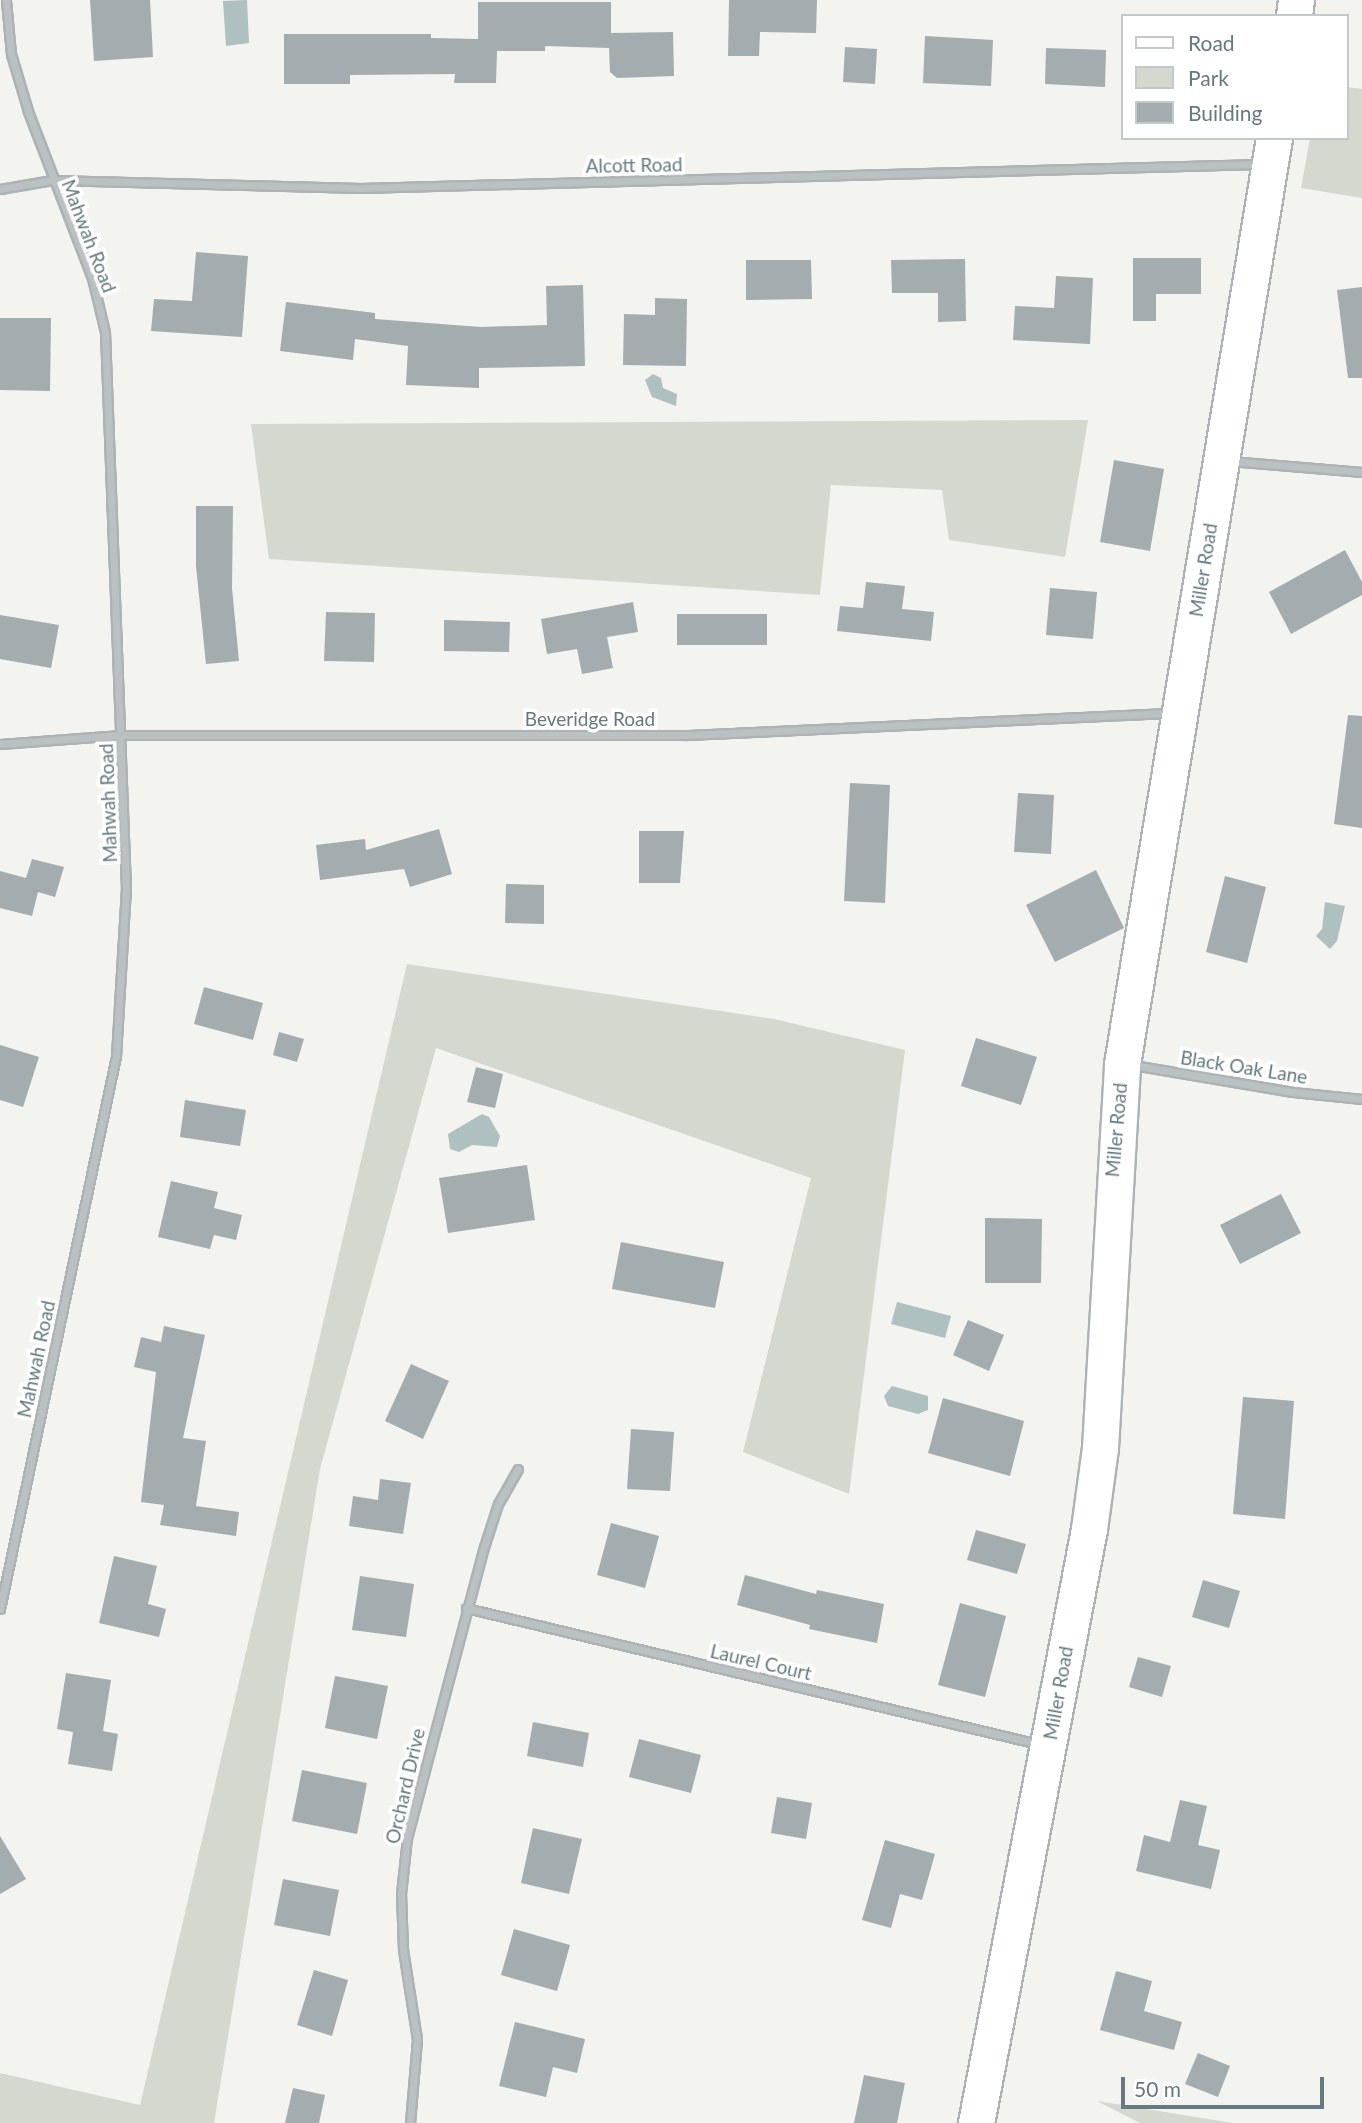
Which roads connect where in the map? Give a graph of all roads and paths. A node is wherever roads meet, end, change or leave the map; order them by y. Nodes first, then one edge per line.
1 (6, 0) edge
2 (1272, 151) edge
3 (51, 180) junction
4 (0, 189) edge
5 (1221, 460) junction
6 (1362, 472) edge
7 (1180, 713) junction
8 (121, 735) junction
9 (0, 744) edge
10 (1122, 1063) junction
11 (1362, 1099) edge
12 (519, 1469) dead end
13 (466, 1608) junction
14 (0, 1609) edge
15 (1048, 1746) junction
16 (410, 2123) edge
17 (976, 2123) edge

1 - 3 street, Mahwah Road
2 - 3 street, Alcott Road
2 - 5 street, Miller Road
3 - 4 street, Alcott Road
3 - 8 street, Mahwah Road
5 - 6 street
5 - 7 street, Miller Road
7 - 8 street, Beveridge Road
7 - 10 street, Miller Road
8 - 9 street, Beveridge Road
8 - 14 street, Mahwah Road
10 - 11 street, Black Oak Lane
10 - 15 street, Miller Road
12 - 13 street, Orchard Drive
13 - 15 street, Laurel Court
13 - 16 street, Orchard Drive
15 - 17 street, Miller Road

